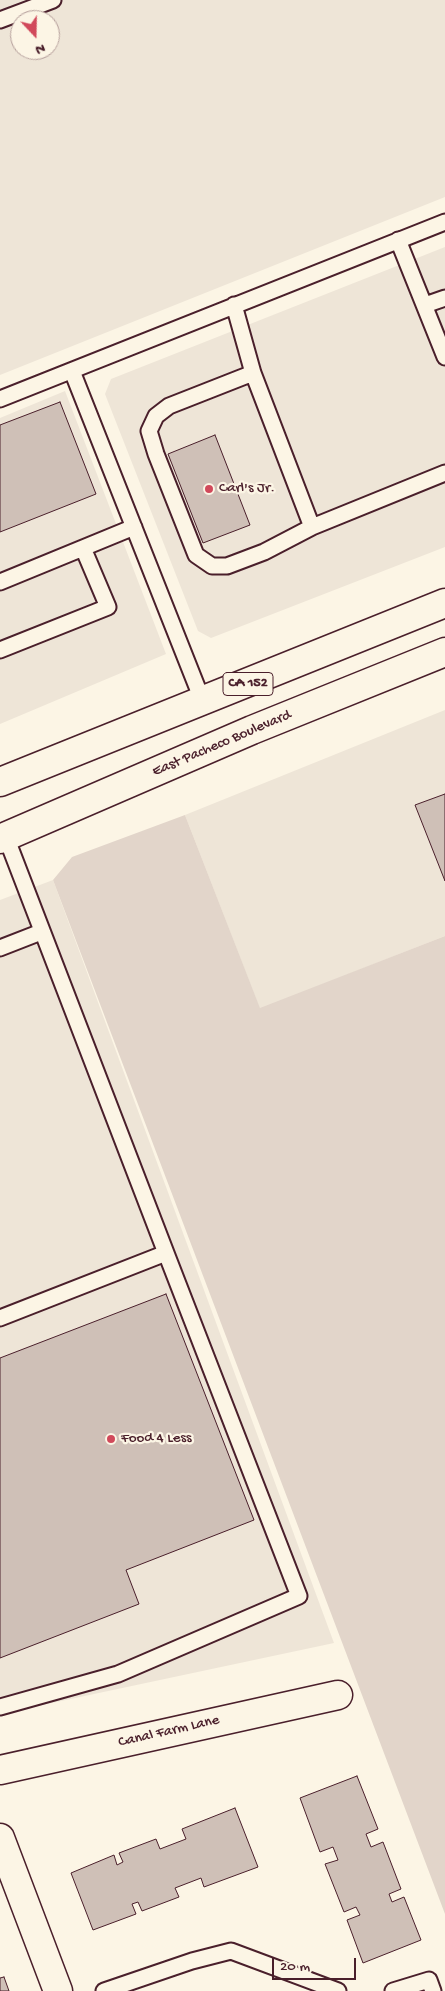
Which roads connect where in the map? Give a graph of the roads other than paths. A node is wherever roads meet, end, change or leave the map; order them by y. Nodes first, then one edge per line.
1 (53, 0) edge
2 (0, 20) edge
3 (445, 222) edge
4 (398, 240) junction
5 (445, 298) edge
6 (234, 305) junction
7 (425, 305) junction
8 (445, 356) edge
9 (72, 370) junction
10 (253, 373) junction
11 (0, 399) edge
12 (445, 473) edge
13 (312, 526) junction
14 (134, 527) junction
15 (83, 548) junction
16 (0, 582) edge
17 (445, 603) edge
18 (0, 650) edge
19 (445, 652) edge
20 (203, 702) junction
21 (0, 782) edge
22 (3, 838) edge
23 (41, 932) junction
24 (0, 948) edge
25 (166, 1253) junction
26 (0, 1318) edge
27 (338, 1695) dead end
28 (0, 1707) edge
29 (0, 1770) edge
30 (0, 1838) edge
31 (58, 1991) edge
32 (104, 1991) edge
33 (338, 1991) edge
34 (393, 1991) edge
35 (433, 1991) edge

1 - 2 lane
3 - 4 lane
4 - 6 lane
4 - 7 lane
5 - 7 lane
6 - 9 lane
6 - 10 lane
7 - 8 lane
9 - 11 lane
9 - 14 lane
10 - 13 lane
10 - 13 lane
12 - 13 lane
14 - 15 lane
14 - 20 lane
15 - 16 lane
15 - 18 lane
17 - 20 main road, CA 152
19 - 22 main road, East Pacheco Boulevard
20 - 21 main road, CA 152
22 - 23 lane
23 - 24 lane
23 - 25 lane
25 - 26 lane
25 - 28 lane
27 - 29 main road, Canal Farm Lane
30 - 31 main road
32 - 33 lane
34 - 35 lane

